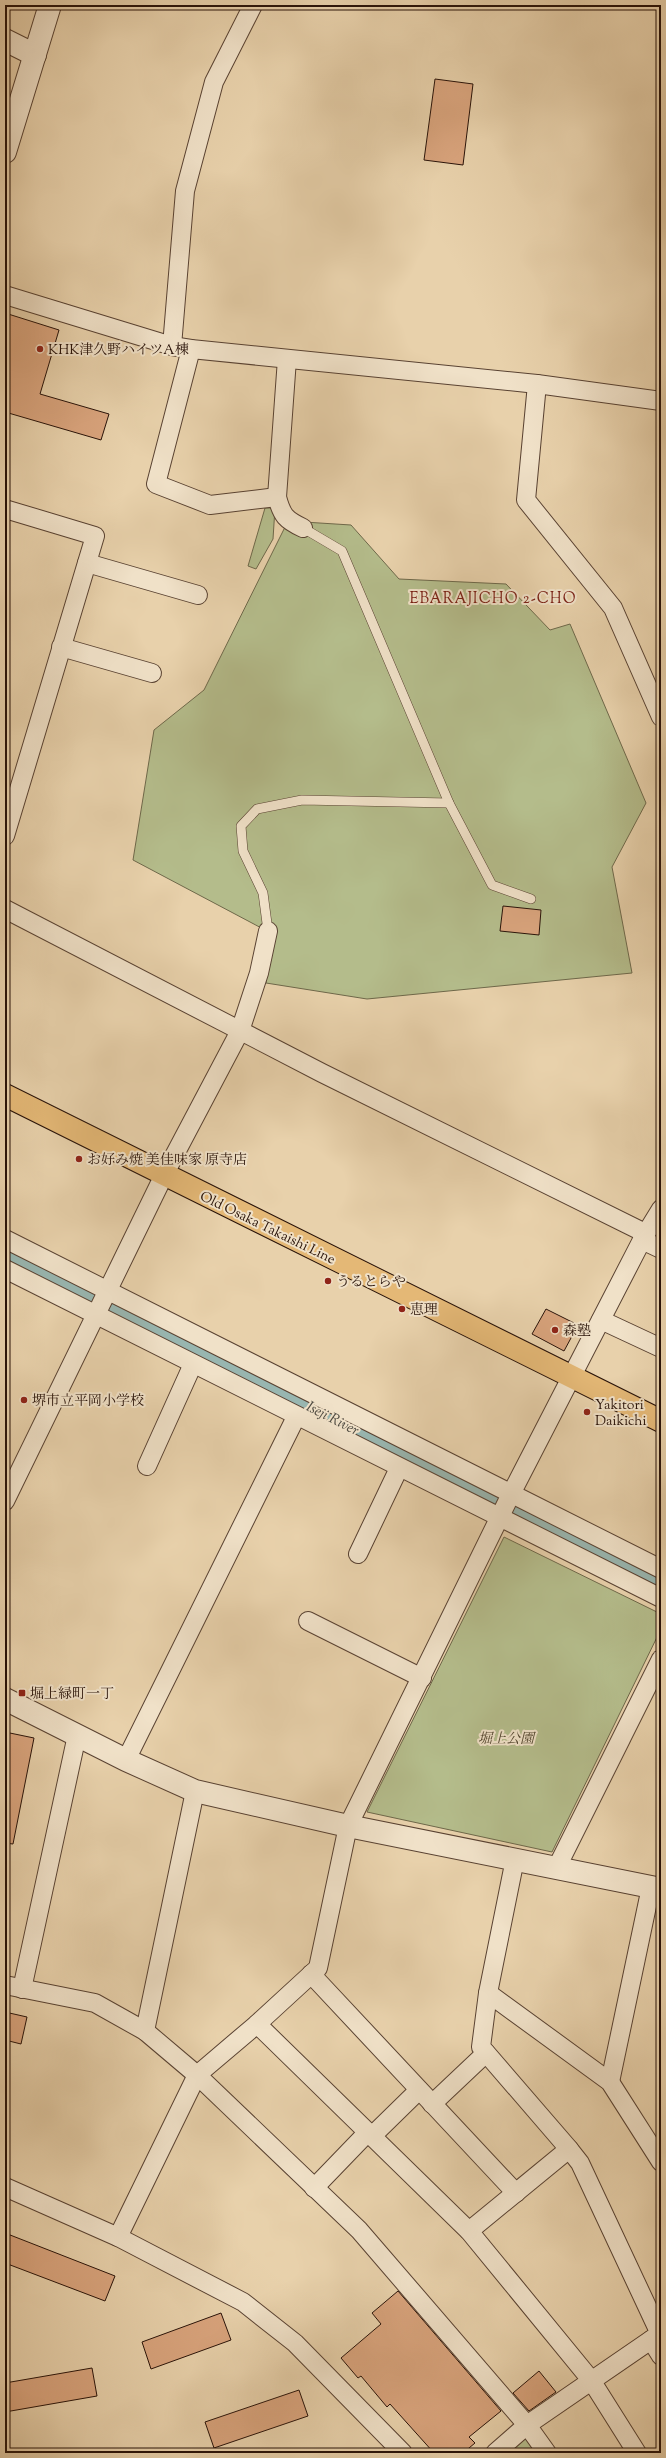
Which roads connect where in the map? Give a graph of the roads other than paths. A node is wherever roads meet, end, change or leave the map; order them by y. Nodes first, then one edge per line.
1 (50, 5) edge
2 (253, 5) edge
3 (5, 40) edge
4 (35, 55) junction
5 (7, 140) edge
6 (5, 295) edge
7 (172, 346) junction
8 (191, 349) junction
9 (287, 359) junction
10 (538, 384) junction
11 (661, 401) edge
12 (277, 497) junction
13 (5, 509) edge
14 (303, 528) joint
15 (87, 563) junction
16 (198, 595) dead end
17 (62, 647) junction
18 (152, 673) dead end
19 (661, 717) edge
20 (449, 802) junction
21 (5, 836) edge
22 (531, 899) dead end
23 (5, 910) edge
24 (268, 931) joint
25 (240, 1031) junction
26 (5, 1095) edge
27 (164, 1175) junction
28 (661, 1209) edge
29 (644, 1236) junction
30 (5, 1239) edge
31 (661, 1249) edge
32 (5, 1269) edge
33 (103, 1303) junction
34 (601, 1320) junction
35 (661, 1348) edge
36 (193, 1364) junction
37 (572, 1376) junction
38 (296, 1417) junction
39 (661, 1421) edge
40 (148, 1466) dead end
41 (399, 1468) junction
42 (511, 1494) junction
43 (5, 1500) edge
44 (500, 1517) junction
45 (358, 1554) dead end
46 (661, 1569) edge
47 (661, 1598) edge
48 (308, 1621) dead end
49 (661, 1659) edge
50 (422, 1678) junction
51 (5, 1699) edge
52 (77, 1736) junction
53 (126, 1760) junction
54 (195, 1791) junction
55 (348, 1826) junction
56 (516, 1859) junction
57 (557, 1867) junction
58 (656, 1888) edge
59 (311, 1974) junction
60 (14, 1987) edge
61 (488, 1993) junction
62 (257, 2024) junction
63 (145, 2031) junction
64 (486, 2053) junction
65 (197, 2075) junction
66 (610, 2082) junction
67 (419, 2090) junction
68 (432, 2104) junction
69 (370, 2134) junction
70 (569, 2149) junction
71 (661, 2162) edge
72 (5, 2187) edge
73 (314, 2188) junction
74 (516, 2193) junction
75 (469, 2231) junction
76 (118, 2237) junction
77 (657, 2336) edge
78 (661, 2356) edge
79 (591, 2380) junction
80 (527, 2425) junction
81 (403, 2453) edge
82 (495, 2453) edge
83 (546, 2453) edge
84 (636, 2453) edge

1 - 4 street
2 - 7 street
3 - 4 street
4 - 5 street
6 - 7 street
7 - 8 street
8 - 9 street
8 - 12 street
9 - 10 street
9 - 12 street
10 - 11 street
10 - 19 street
12 - 14 street
13 - 15 street
14 - 20 lane
15 - 16 street
15 - 17 street
17 - 18 street
17 - 21 street
20 - 22 lane
20 - 24 lane
23 - 25 street
24 - 25 street
25 - 27 street
25 - 29 street
26 - 27 main road, Old Osaka Takaishi Line
27 - 33 street
27 - 37 main road, Old Osaka Takaishi Line
28 - 29 street
29 - 31 street
29 - 34 street
30 - 33 street
32 - 33 street
33 - 36 street
33 - 42 street
33 - 43 street
34 - 35 street
34 - 37 street
36 - 38 street
36 - 40 street
37 - 39 main road, Old Osaka Takaishi Line
37 - 42 street
38 - 41 street
38 - 53 street
41 - 44 street
41 - 45 street
42 - 44 street
42 - 46 street
44 - 47 street
44 - 50 street
48 - 50 street
49 - 57 street
50 - 55 street
51 - 52 street
52 - 53 street
52 - 60 street
53 - 54 street
54 - 55 street
54 - 63 street
55 - 56 street
55 - 59 street
56 - 57 street
56 - 61 street
57 - 58 street
58 - 66 street
59 - 62 street
59 - 67 street
60 - 63 street
61 - 64 street
61 - 66 street
62 - 65 street
62 - 69 street
63 - 65 street
64 - 68 street
64 - 70 street
65 - 73 street
65 - 76 street
66 - 71 street
67 - 68 street
67 - 69 street
68 - 74 street
69 - 73 street
69 - 75 street
70 - 74 street
70 - 77 street
72 - 76 street
73 - 80 street
74 - 75 street
75 - 79 street
76 - 81 street
77 - 78 street
77 - 79 street
79 - 80 street
79 - 84 street
80 - 82 street
80 - 83 street

